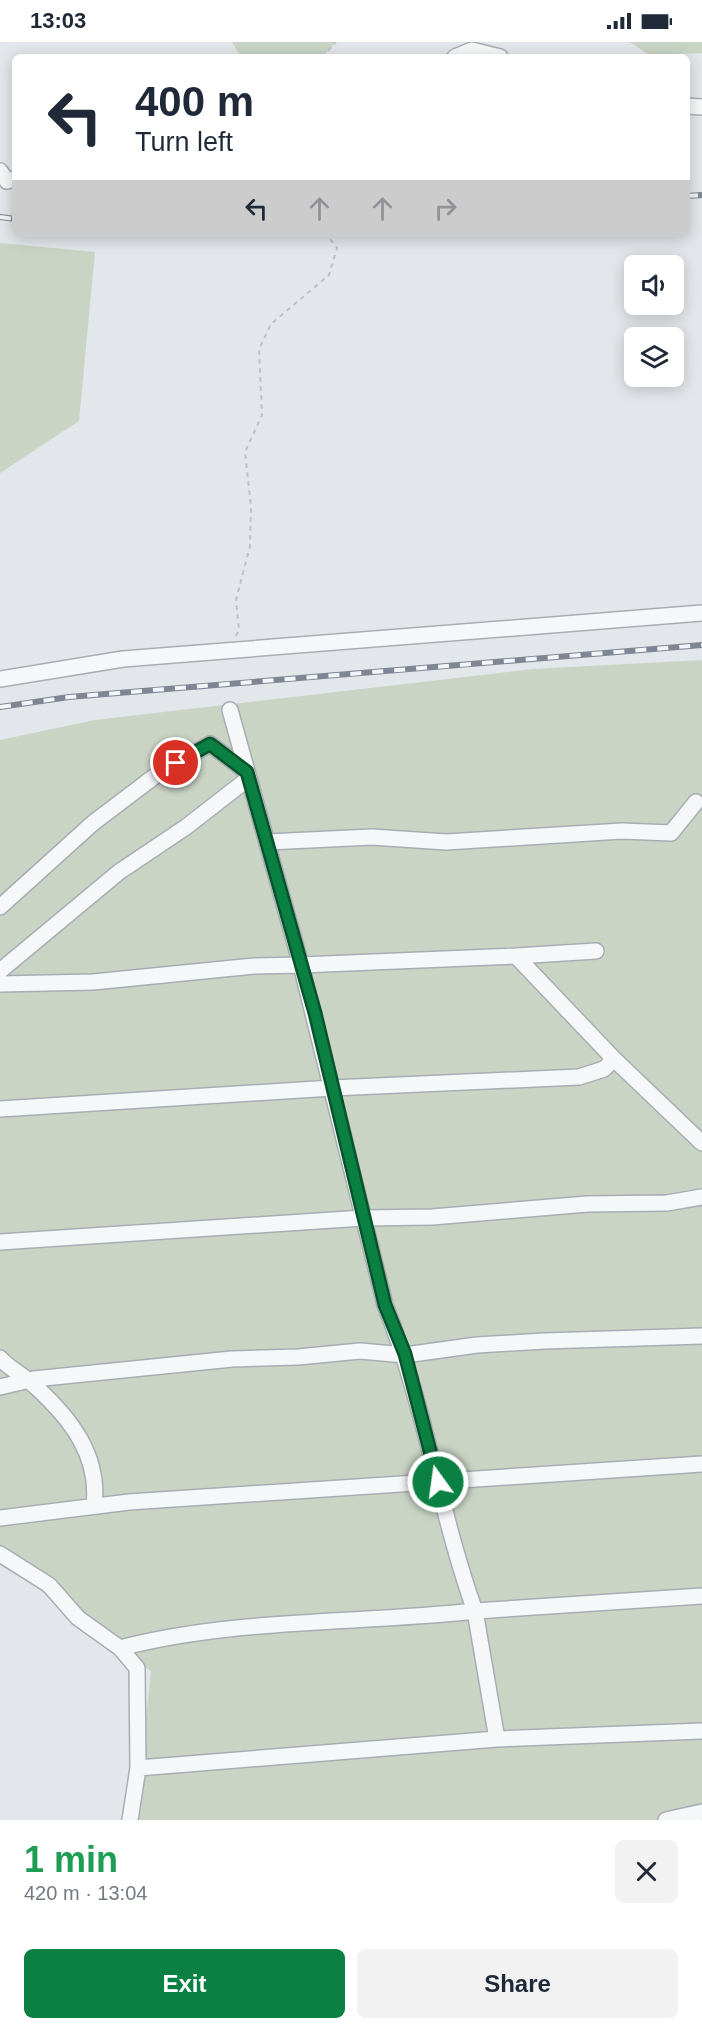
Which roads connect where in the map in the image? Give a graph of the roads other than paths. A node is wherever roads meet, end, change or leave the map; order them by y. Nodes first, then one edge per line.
1 (462, 54) edge
2 (488, 54) edge
3 (0, 171) edge
4 (12, 179) edge
5 (702, 613) edge
6 (0, 679) edge
7 (230, 710) dead end
8 (248, 775) junction
9 (696, 802) dead end
10 (267, 842) junction
11 (0, 907) edge
12 (596, 951) dead end
13 (516, 956) junction
14 (302, 965) junction
15 (0, 971) edge
16 (0, 984) edge
17 (614, 1059) junction
18 (332, 1088) junction
19 (0, 1109) edge
20 (702, 1143) edge
21 (702, 1197) edge
22 (363, 1218) junction
23 (0, 1242) edge
24 (702, 1336) edge
25 (405, 1354) junction
26 (0, 1358) edge
27 (0, 1387) edge
28 (702, 1464) edge
29 (438, 1482) junction
30 (94, 1506) junction
31 (0, 1518) edge
32 (0, 1554) edge
33 (702, 1596) edge
34 (475, 1611) junction
35 (120, 1648) junction
36 (702, 1731) edge
37 (497, 1739) junction
38 (138, 1768) junction
39 (702, 1812) edge
40 (130, 1820) edge
41 (666, 1820) edge

1 - 2 street
3 - 4 street
5 - 6 street
7 - 8 street
8 - 10 street
8 - 11 street
8 - 15 street
9 - 10 street
10 - 14 street
12 - 13 street
13 - 14 street
13 - 17 street
14 - 16 street
14 - 18 street
17 - 18 street
17 - 20 street
18 - 19 street
18 - 22 street
21 - 22 street
22 - 23 street
22 - 25 street
24 - 25 street
25 - 27 street
25 - 29 street
26 - 30 street
28 - 29 street
29 - 30 street
29 - 34 street
30 - 31 street
32 - 35 street
33 - 34 street
34 - 35 street
34 - 37 street
35 - 38 street
36 - 37 street
37 - 38 street
38 - 40 street
39 - 41 street

